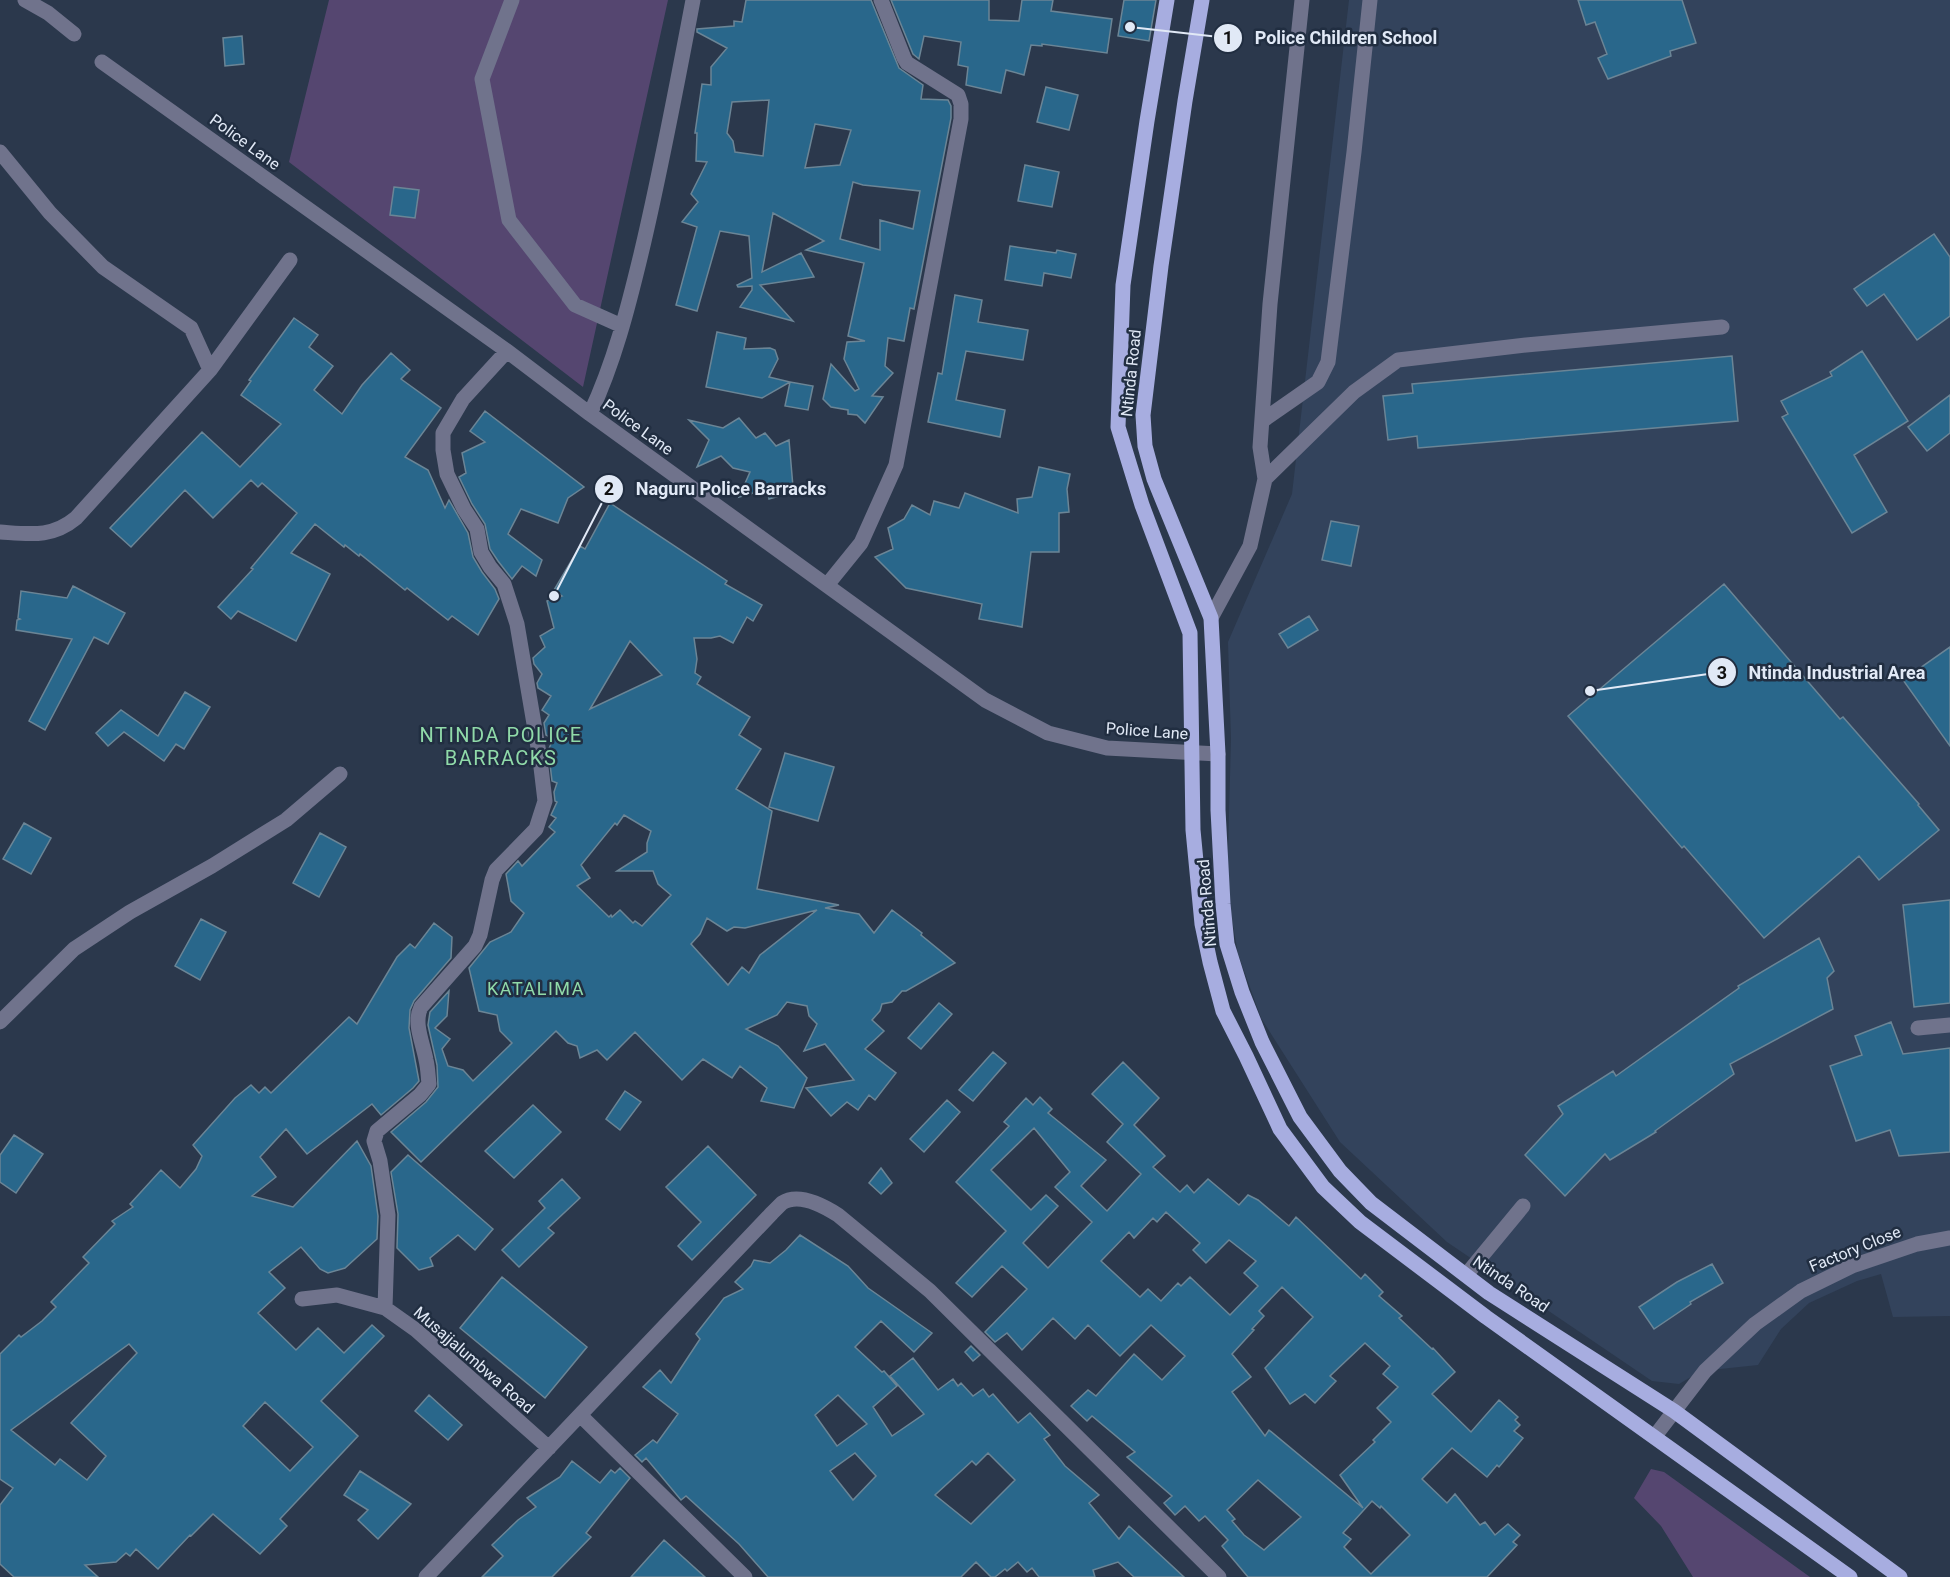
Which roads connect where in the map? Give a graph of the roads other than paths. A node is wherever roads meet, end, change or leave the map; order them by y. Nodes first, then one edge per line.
1 (25, 0) edge
2 (512, 0) edge
3 (693, 0) edge
4 (881, 0) edge
5 (1167, 0) edge
6 (1202, 0) edge
7 (1302, 0) edge
8 (1370, 0) edge
9 (74, 34) dead end
10 (102, 62) dead end
11 (0, 152) edge
12 (290, 260) dead end
13 (622, 326) junction
14 (1722, 327) dead end
15 (507, 351) junction
16 (210, 370) junction
17 (590, 414) junction
18 (1262, 421) junction
19 (1265, 479) junction
20 (0, 532) edge
21 (827, 585) junction
22 (1211, 618) junction
23 (1191, 753) junction
24 (1218, 754) junction
25 (340, 774) dead end
26 (0, 1022) edge
27 (1950, 1025) edge
28 (1918, 1028) dead end
29 (1523, 1206) dead end
30 (1950, 1238) edge
31 (1466, 1275) junction
32 (302, 1299) dead end
33 (386, 1308) junction
34 (1674, 1411) junction
35 (580, 1415) junction
36 (1655, 1436) junction
37 (549, 1449) junction
38 (426, 1577) edge
39 (745, 1577) edge
40 (1219, 1577) edge
41 (1850, 1577) edge
42 (1900, 1577) edge

1 - 9 street
2 - 13 street
3 - 13 street
4 - 21 street
5 - 23 main road, Ntinda Road
6 - 22 main road, Ntinda Road
7 - 18 street
8 - 18 street
10 - 15 street, Police Lane
11 - 16 street
12 - 16 street
13 - 17 street
14 - 19 street
15 - 17 street, Police Lane
15 - 33 street
16 - 20 street
17 - 21 street, Police Lane
18 - 19 street
19 - 22 street
21 - 23 street, Police Lane
22 - 24 main road, Ntinda Road
23 - 24 street, Police Lane
23 - 36 main road, Ntinda Road
24 - 31 main road, Ntinda Road
25 - 26 street
27 - 28 street
29 - 31 street
30 - 34 street, Factory Close
31 - 34 main road, Ntinda Road
32 - 33 street, Musajjalumbwa Road
33 - 37 street, Musajjalumbwa Road
34 - 36 street, Factory Close
34 - 42 main road, Ntinda Road
35 - 37 street
35 - 39 street
35 - 40 street
36 - 41 main road, Ntinda Road
37 - 38 street

